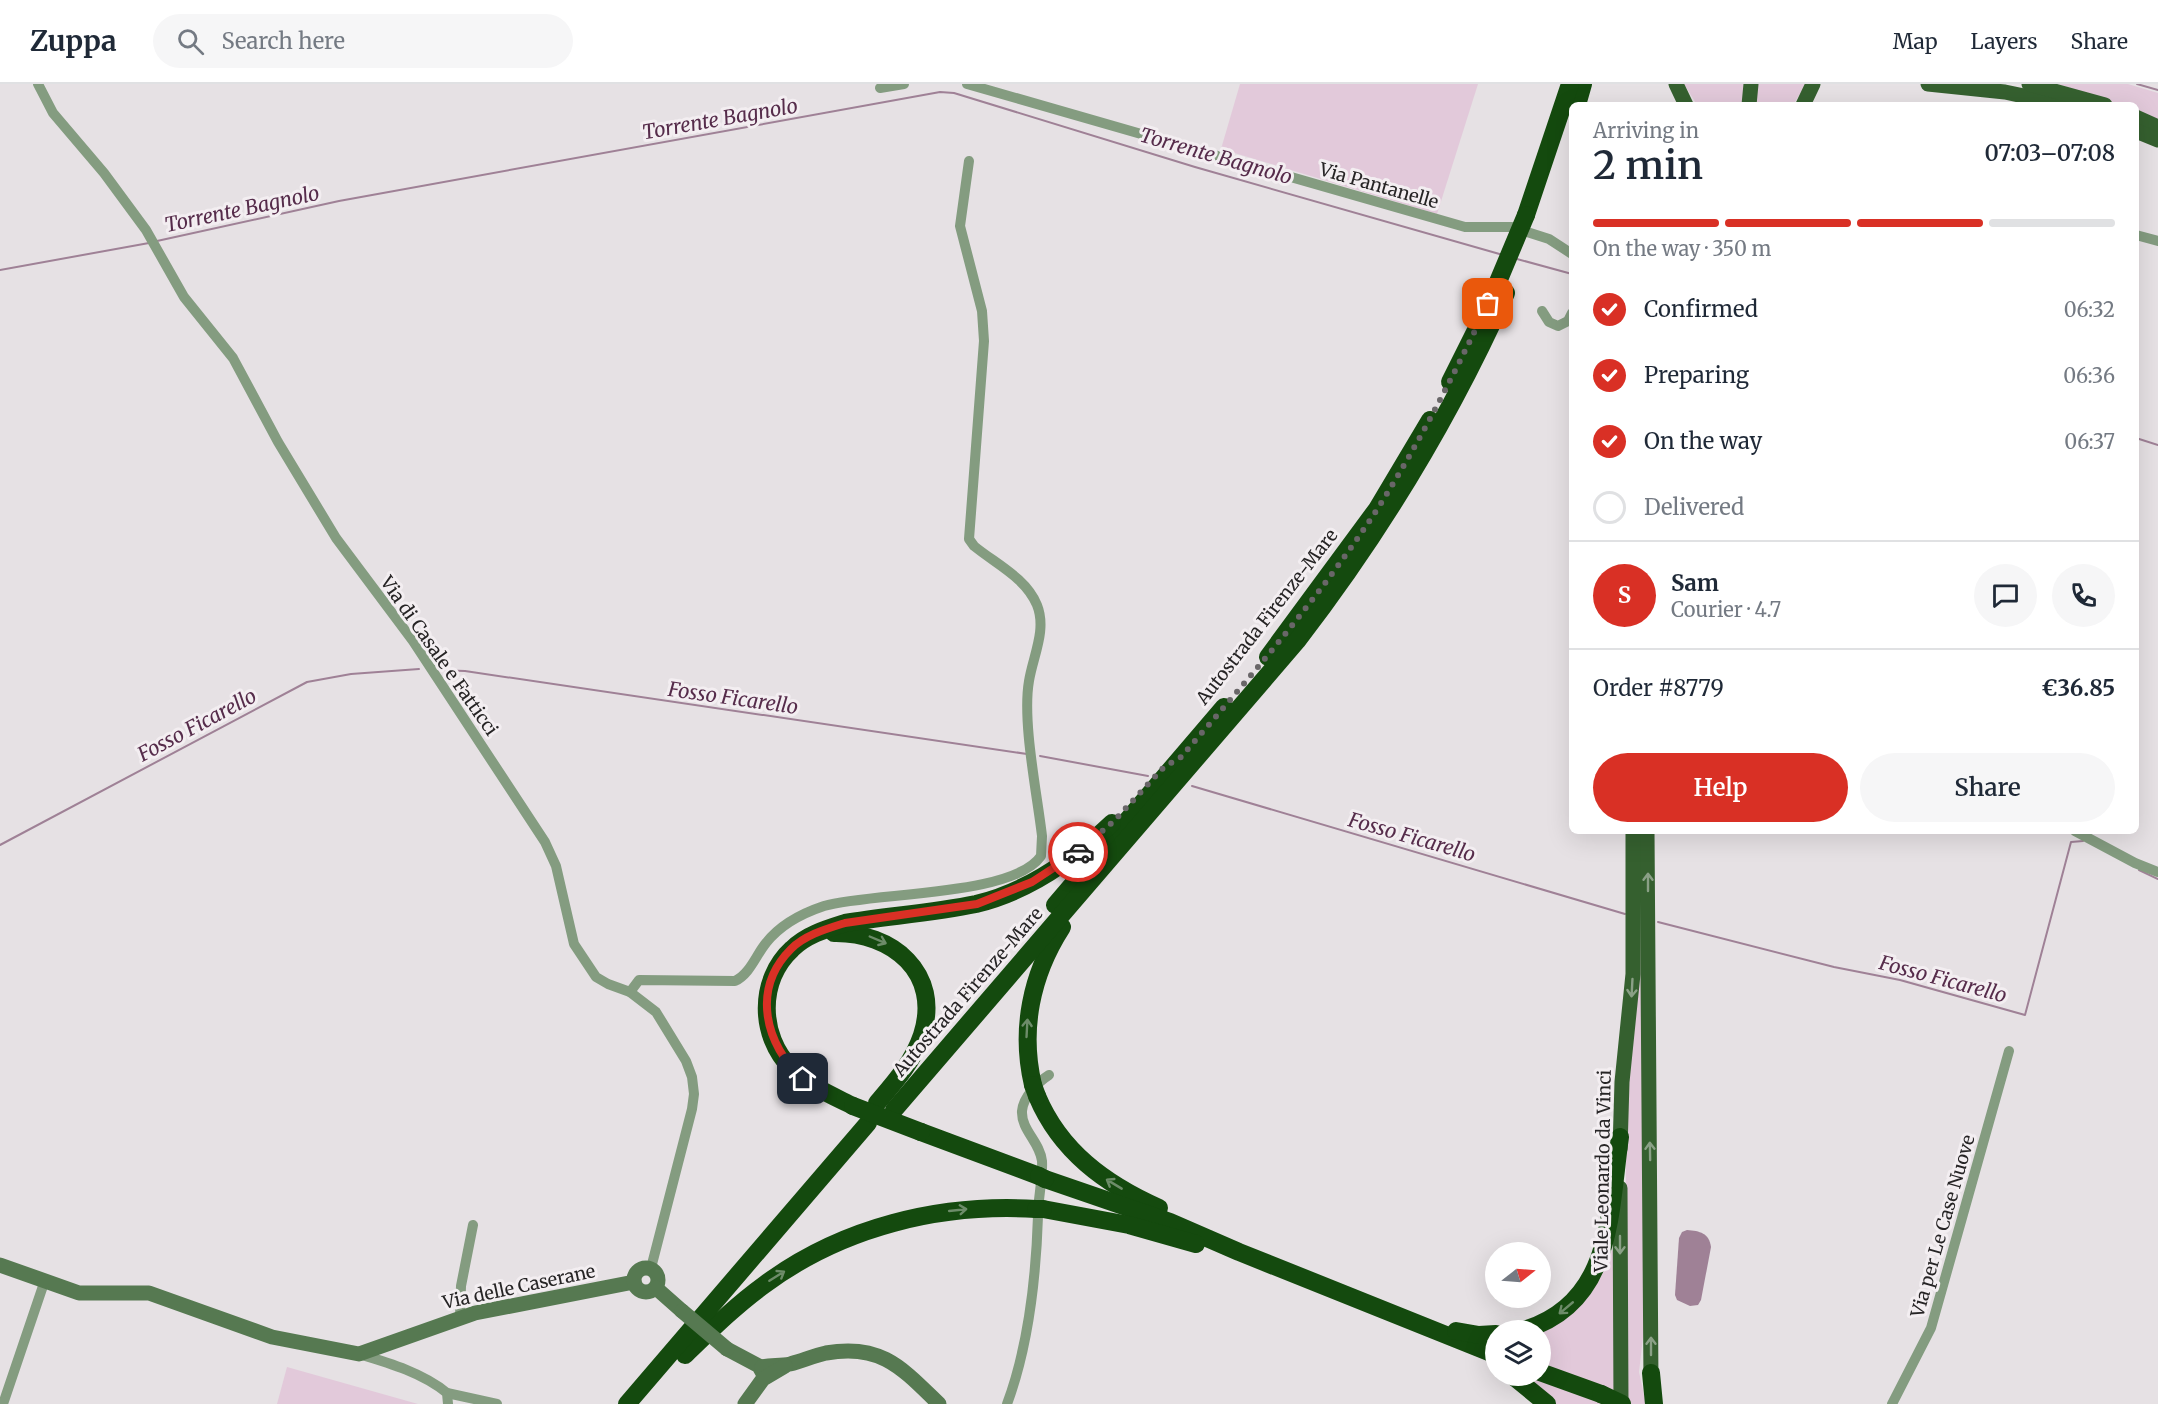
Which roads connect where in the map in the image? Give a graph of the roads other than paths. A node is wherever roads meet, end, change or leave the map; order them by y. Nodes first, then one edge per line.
1 (38, 84) edge
2 (904, 84) edge
3 (967, 84) edge
4 (1570, 84) edge
5 (1583, 84) edge
6 (1676, 84) edge
7 (1741, 84) edge
8 (1750, 84) edge
9 (1825, 84) edge
10 (1928, 84) edge
11 (2029, 84) edge
12 (880, 88) dead end
13 (1808, 95) edge
14 (1578, 102) edge
15 (1685, 102) edge
16 (1740, 102) edge
17 (1749, 102) edge
18 (2051, 102) edge
19 (2094, 102) edge
20 (2139, 118) edge
21 (1569, 126) edge
22 (2158, 127) edge
23 (2139, 132) edge
24 (2158, 140) edge
25 (969, 161) dead end
26 (1531, 218) junction
27 (2139, 236) edge
28 (2158, 241) edge
29 (1569, 252) edge
30 (1501, 291) junction
31 (1542, 311) dead end
32 (1569, 318) edge
33 (1181, 757) junction
34 (1633, 834) edge
35 (1647, 834) edge
36 (2080, 834) edge
37 (1125, 843) junction
38 (2158, 872) edge
39 (801, 941) junction
40 (630, 992) junction
41 (2008, 1051) dead end
42 (1049, 1075) dead end
43 (885, 1106) junction
44 (865, 1120) junction
45 (1620, 1137) junction
46 (473, 1225) dead end
47 (1239, 1252) junction
48 (0, 1265) edge
49 (651, 1268) junction
50 (45, 1280) junction
51 (634, 1282) junction
52 (656, 1288) junction
53 (460, 1317) junction
54 (1548, 1320) edge
55 (1416, 1323) junction
56 (1485, 1335) edge
57 (1485, 1351) edge
58 (359, 1354) junction
59 (685, 1355) junction
60 (1485, 1359) edge
61 (1651, 1373) joint
62 (755, 1374) junction
63 (1551, 1376) edge
64 (1525, 1386) edge
65 (448, 1399) edge
66 (745, 1402) edge
67 (3, 1404) edge
68 (497, 1404) edge
69 (627, 1404) edge
70 (643, 1404) edge
71 (939, 1404) edge
72 (1007, 1404) edge
73 (1547, 1404) edge
74 (1622, 1404) edge
75 (1652, 1404) edge
76 (1892, 1404) edge

1 - 40 street, Via di Casale e Fatticci
2 - 12 street
3 - 29 street, Via Pantanelle
4 - 26 highway, Autostrada Firenze-Mare
5 - 14 highway
6 - 15 main road
7 - 16 main road
8 - 17 main road
9 - 13 main road
10 - 18 main road
11 - 19 main road
20 - 22 main road
21 - 26 highway, Autostrada Firenze-Mare
23 - 24 main road
25 - 40 street
26 - 30 highway, Autostrada Firenze-Mare
27 - 28 street
30 - 33 highway, Autostrada Firenze-Mare
30 - 37 highway, Autostrada Firenze-Mare
31 - 32 street
33 - 39 highway
33 - 43 highway, Autostrada Firenze-Mare
34 -> 45 main road, Viale Leonardo da Vinci
61 -> 35 main road
36 - 38 street
37 - 43 highway, Autostrada Firenze-Mare
47 -> 37 highway
39 -> 43 highway
39 - 44 highway
40 - 49 street, Via di Casale e Fatticci
41 - 76 street, Via per Le Case Nuove
42 - 72 street
44 - 47 highway, bridge
44 - 59 highway
44 - 69 highway
45 -> 54 highway
45 -> 74 main road, Viale Leonardo da Vinci
46 - 53 street
47 - 55 highway
59 -> 47 highway
48 - 50 street
49 - 51 street, Via delle Caserane
49 - 52 street
50 - 58 street
50 - 67 street
51 - 52 street, Via delle Caserane
51 - 53 street, Via delle Caserane
52 - 62 street, bridge
53 - 58 street, Via delle Caserane
55 - 56 highway
55 - 57 highway
55 - 60 highway
58 - 65 street
59 - 70 highway
61 - 75 highway
62 - 66 street
62 - 71 street
63 - 74 highway, bridge
64 - 73 highway
65 - 68 street

